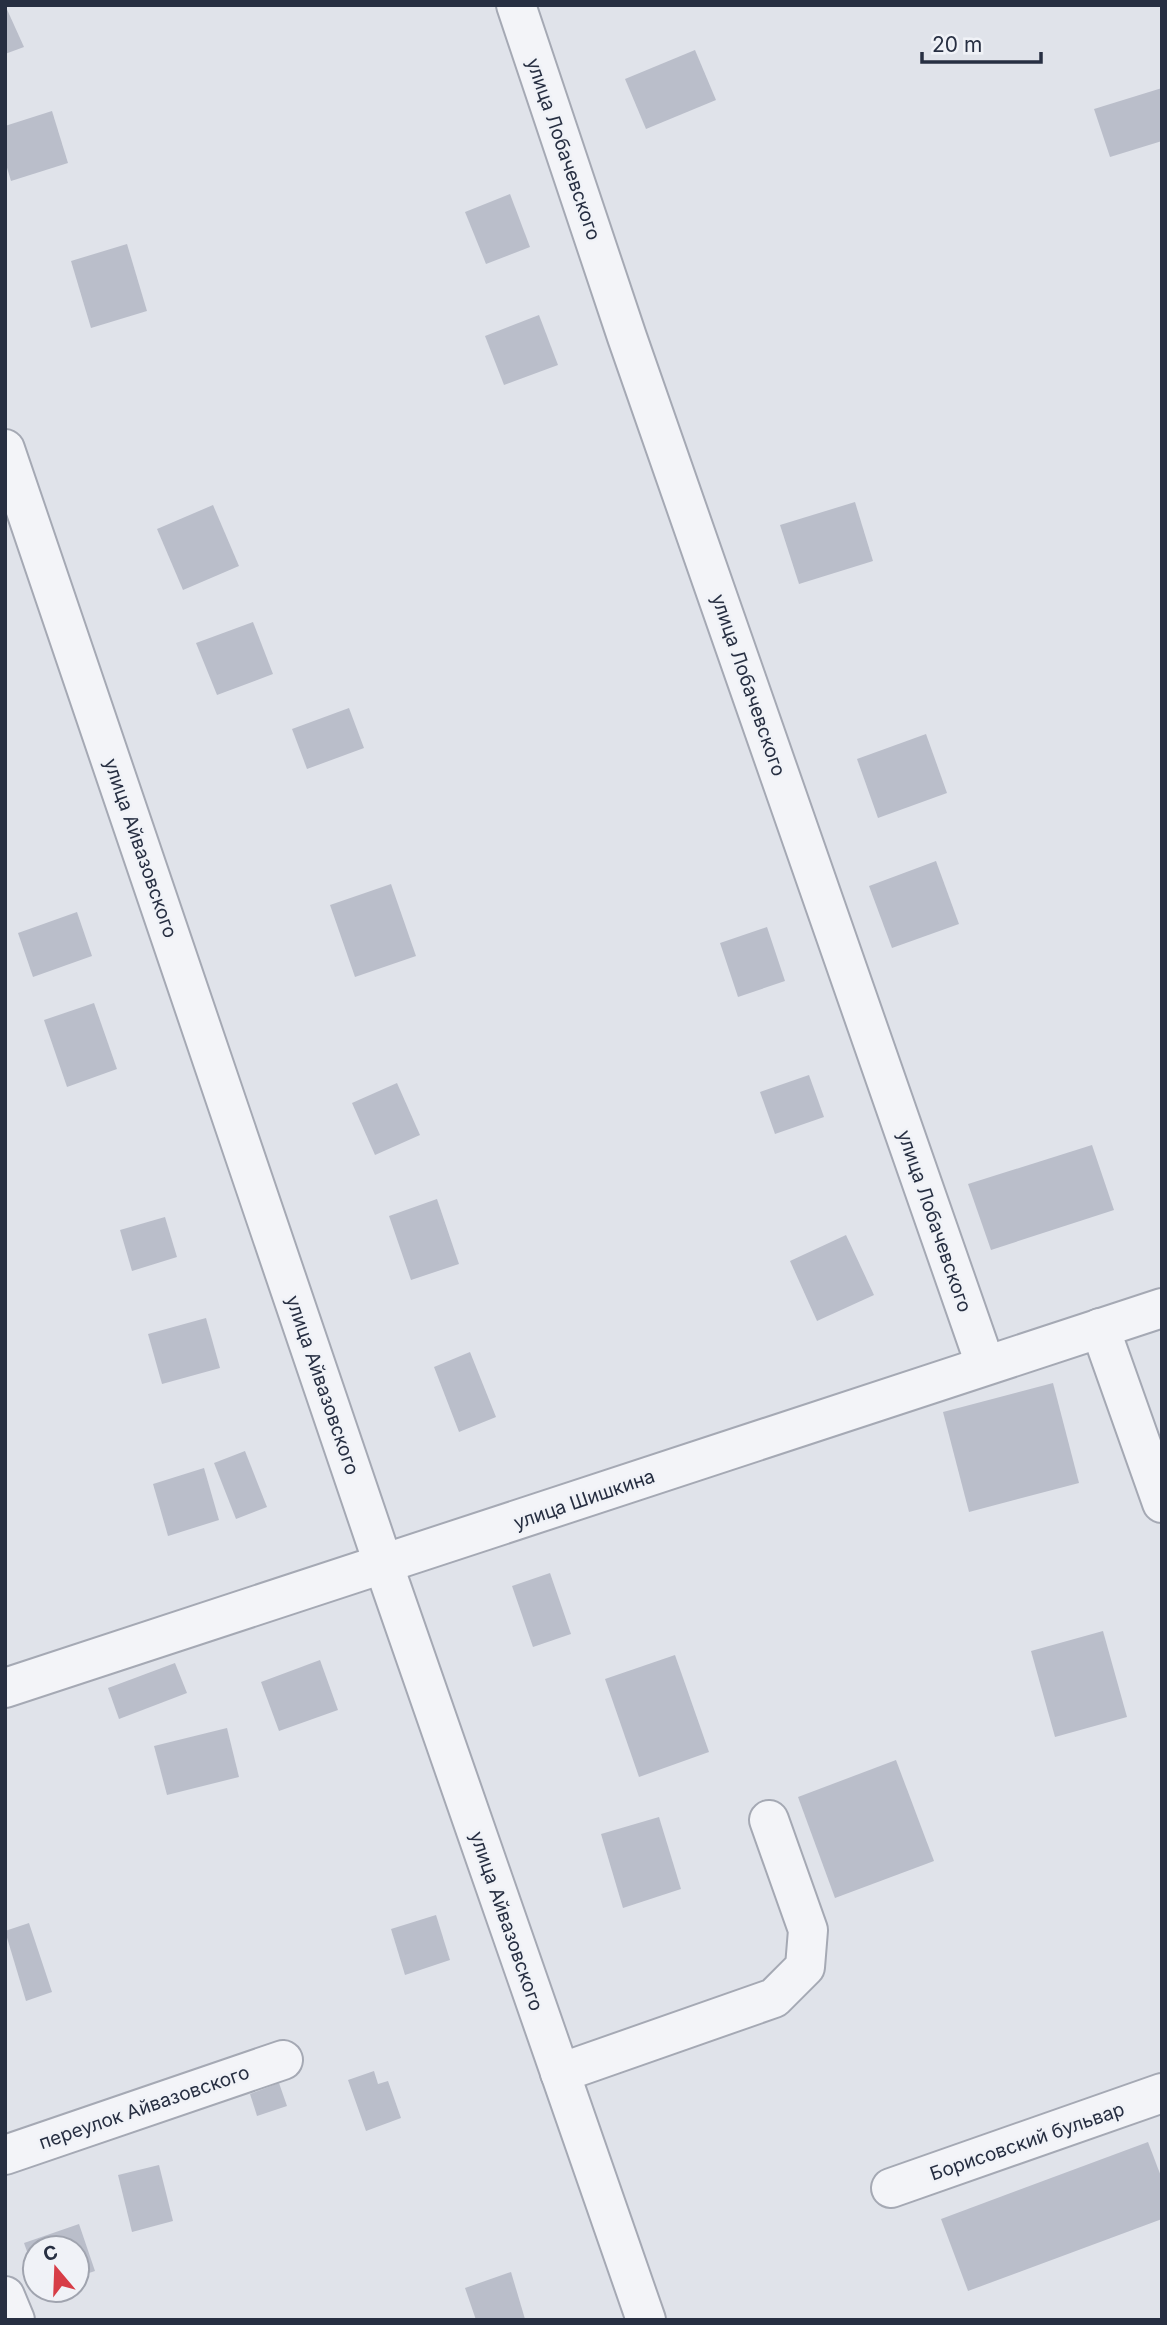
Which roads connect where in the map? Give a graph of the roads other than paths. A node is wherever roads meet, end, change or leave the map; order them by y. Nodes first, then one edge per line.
1 (516, 5) edge
2 (5, 449) edge
3 (1162, 1308) edge
4 (1100, 1328) junction
5 (985, 1364) junction
6 (1162, 1503) edge
7 (384, 1566) junction
8 (5, 1688) edge
9 (769, 1821) dead end
10 (283, 2060) dead end
11 (560, 2073) junction
12 (1162, 2094) edge
13 (5, 2155) edge
14 (891, 2188) dead end
15 (5, 2296) edge
16 (15, 2320) edge
17 (646, 2320) edge

1 - 5 street, улица Лобачевского
2 - 7 street, улица Айвазовского
3 - 4 street, улица Шишкина
4 - 5 street, улица Шишкина
4 - 6 street
5 - 7 street, улица Шишкина
7 - 8 street, улица Шишкина
7 - 11 street, улица Айвазовского
9 - 11 street
10 - 13 street, переулок Айвазовского
11 - 17 street, улица Айвазовского
12 - 14 street, Борисовский бульвар
15 - 16 street

